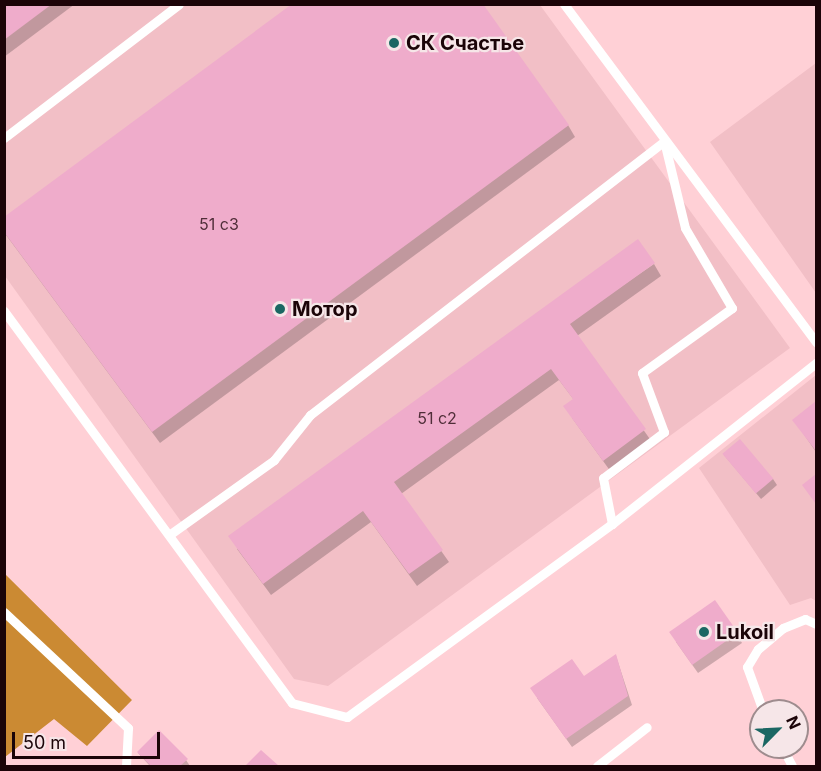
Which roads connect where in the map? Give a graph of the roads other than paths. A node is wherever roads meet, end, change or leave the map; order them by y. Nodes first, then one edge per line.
1 (179, 4) edge
2 (564, 4) edge
3 (4, 138) edge
4 (664, 141) junction
5 (4, 311) edge
6 (816, 342) edge
7 (816, 363) edge
8 (612, 524) junction
9 (169, 536) junction
10 (4, 612) edge
11 (816, 624) edge
12 (759, 699) edge
13 (647, 728) dead end
14 (126, 766) edge
15 (597, 766) edge

1 - 3 lane
2 - 4 lane
4 - 6 lane
4 - 8 lane
4 - 9 lane
5 - 9 lane
7 - 8 lane
8 - 9 lane
10 - 14 lane
11 - 12 lane
13 - 15 lane

